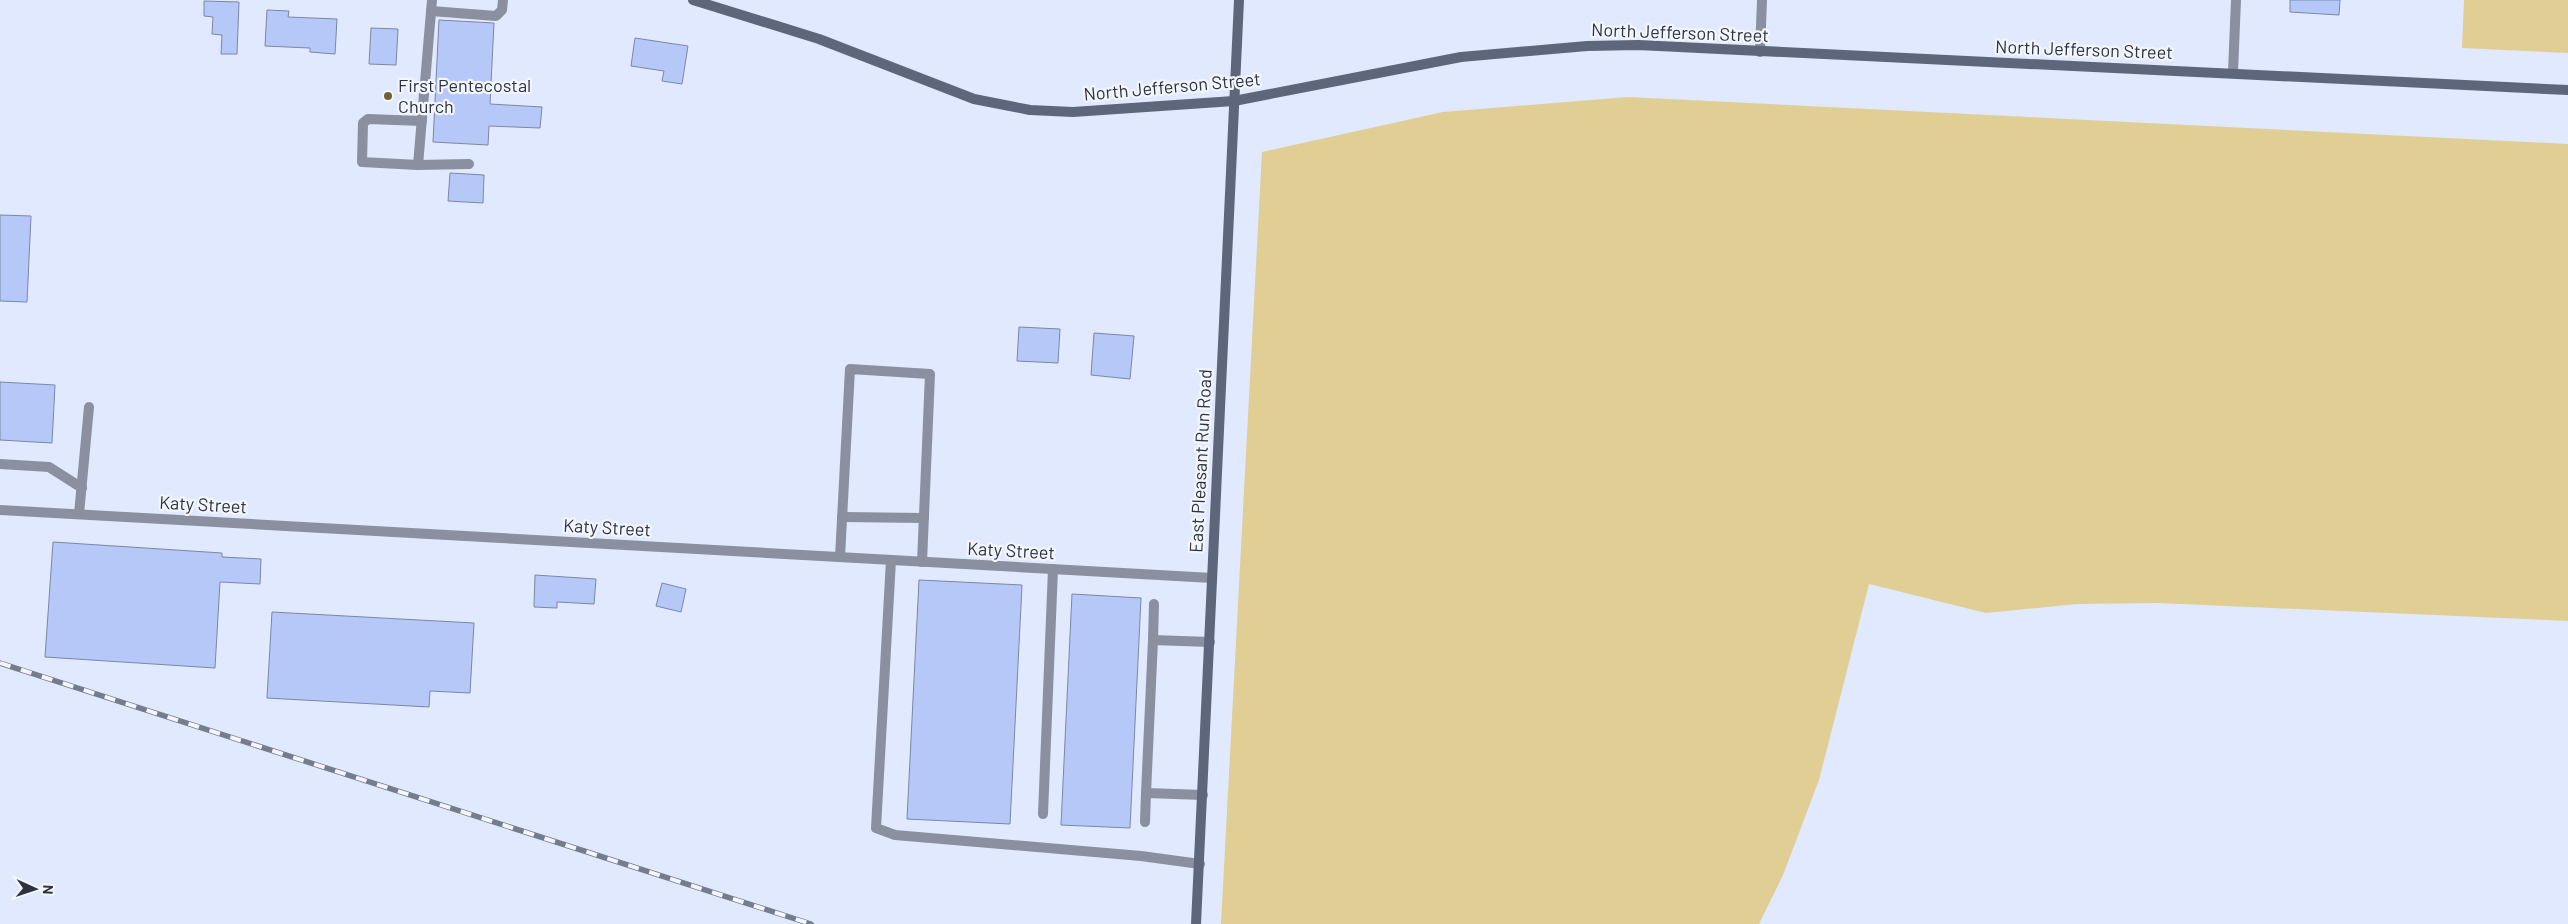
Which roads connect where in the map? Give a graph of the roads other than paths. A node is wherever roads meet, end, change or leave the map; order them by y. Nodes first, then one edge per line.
1 (432, 0) edge
2 (503, 0) edge
3 (693, 0) edge
4 (1239, 0) edge
5 (1762, 0) edge
6 (2236, 0) edge
7 (432, 11) junction
8 (1760, 52) junction
9 (2233, 72) junction
10 (2568, 90) edge
11 (1234, 101) junction
12 (422, 121) junction
13 (469, 164) dead end
14 (418, 165) junction
15 (89, 407) dead end
16 (0, 464) edge
17 (82, 488) junction
18 (0, 510) edge
19 (80, 514) junction
20 (842, 517) junction
21 (924, 518) junction
22 (840, 557) junction
23 (891, 560) junction
24 (922, 562) junction
25 (1053, 569) junction
26 (1212, 578) junction
27 (1154, 604) dead end
28 (1153, 640) junction
29 (1210, 642) junction
30 (1146, 794) junction
31 (1203, 795) junction
32 (1043, 814) dead end
33 (1145, 822) dead end
34 (1200, 864) junction
35 (1196, 924) edge

1 - 7 street
2 - 7 street
3 - 11 street, North Jefferson Street
4 - 11 street, East Pleasant Run Road
5 - 8 street
6 - 9 street
7 - 12 street
8 - 9 street, North Jefferson Street
8 - 11 street, North Jefferson Street
9 - 10 street, North Jefferson Street
11 - 26 street, East Pleasant Run Road
12 - 14 street
12 - 14 street
13 - 14 street
15 - 17 street
16 - 17 street
17 - 19 street
18 - 19 street, Katy Street
19 - 22 street, Katy Street
20 - 21 street
20 - 21 street
20 - 22 street
21 - 24 street
22 - 23 street, Katy Street
23 - 24 street, Katy Street
23 - 34 street
24 - 25 street, Katy Street
25 - 26 street, Katy Street
25 - 32 street
26 - 29 street, East Pleasant Run Road
27 - 28 street
28 - 29 street
28 - 30 street
29 - 31 street, East Pleasant Run Road
30 - 31 street
30 - 33 street
31 - 34 street, East Pleasant Run Road
34 - 35 street, East Pleasant Run Road

